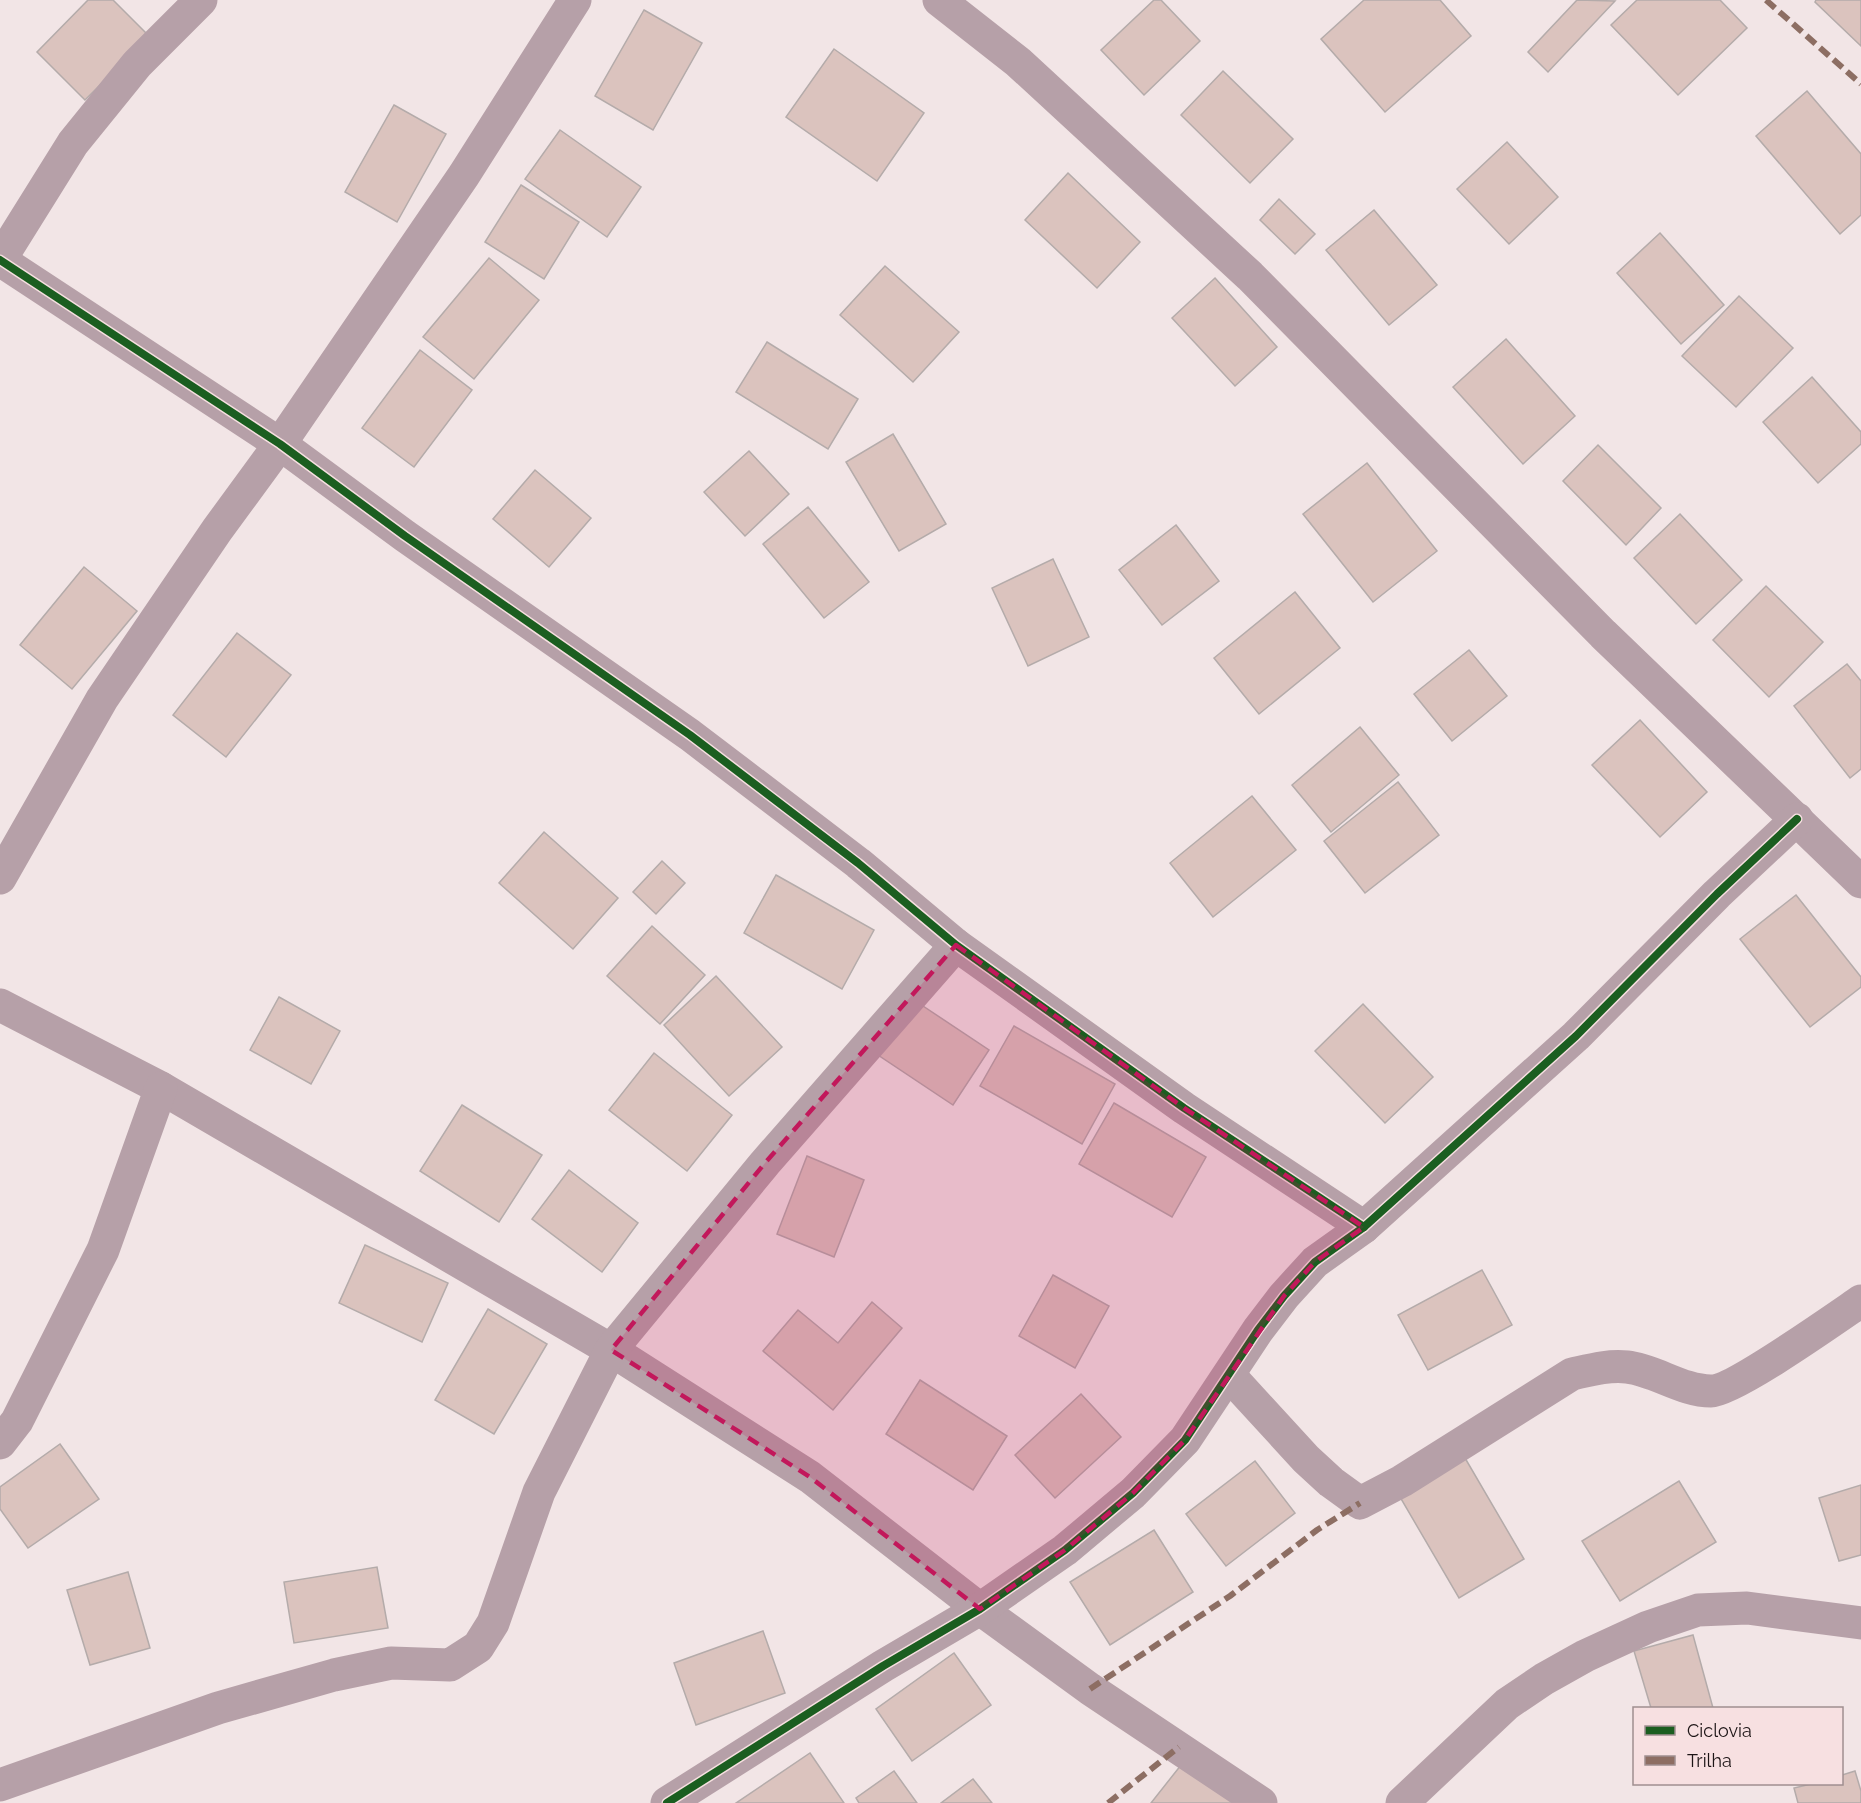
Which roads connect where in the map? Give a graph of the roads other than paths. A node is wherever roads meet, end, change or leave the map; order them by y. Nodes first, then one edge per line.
1 (201, 0) edge
2 (575, 0) edge
3 (939, 0) edge
4 (0, 260) edge
5 (280, 444) junction
6 (1797, 819) junction
7 (0, 878) edge
8 (1861, 882) edge
9 (956, 945) junction
10 (0, 1005) edge
11 (161, 1088) junction
12 (1364, 1227) junction
13 (1861, 1301) edge
14 (612, 1350) junction
15 (1229, 1376) junction
16 (0, 1443) edge
17 (980, 1609) junction
18 (1861, 1623) edge
19 (0, 1785) edge
20 (667, 1803) edge
21 (1261, 1803) edge
22 (1402, 1803) edge

1 - 4 street
2 - 5 street
3 - 6 street
4 - 5 street
5 - 7 street
5 - 9 street
6 - 8 street
6 - 12 street
9 - 12 street
9 - 14 street
10 - 11 street
11 - 14 street
11 - 16 street
12 - 15 street
13 - 15 street
14 - 17 street
14 - 19 street
15 - 17 street
17 - 20 street
17 - 21 street
18 - 22 street

